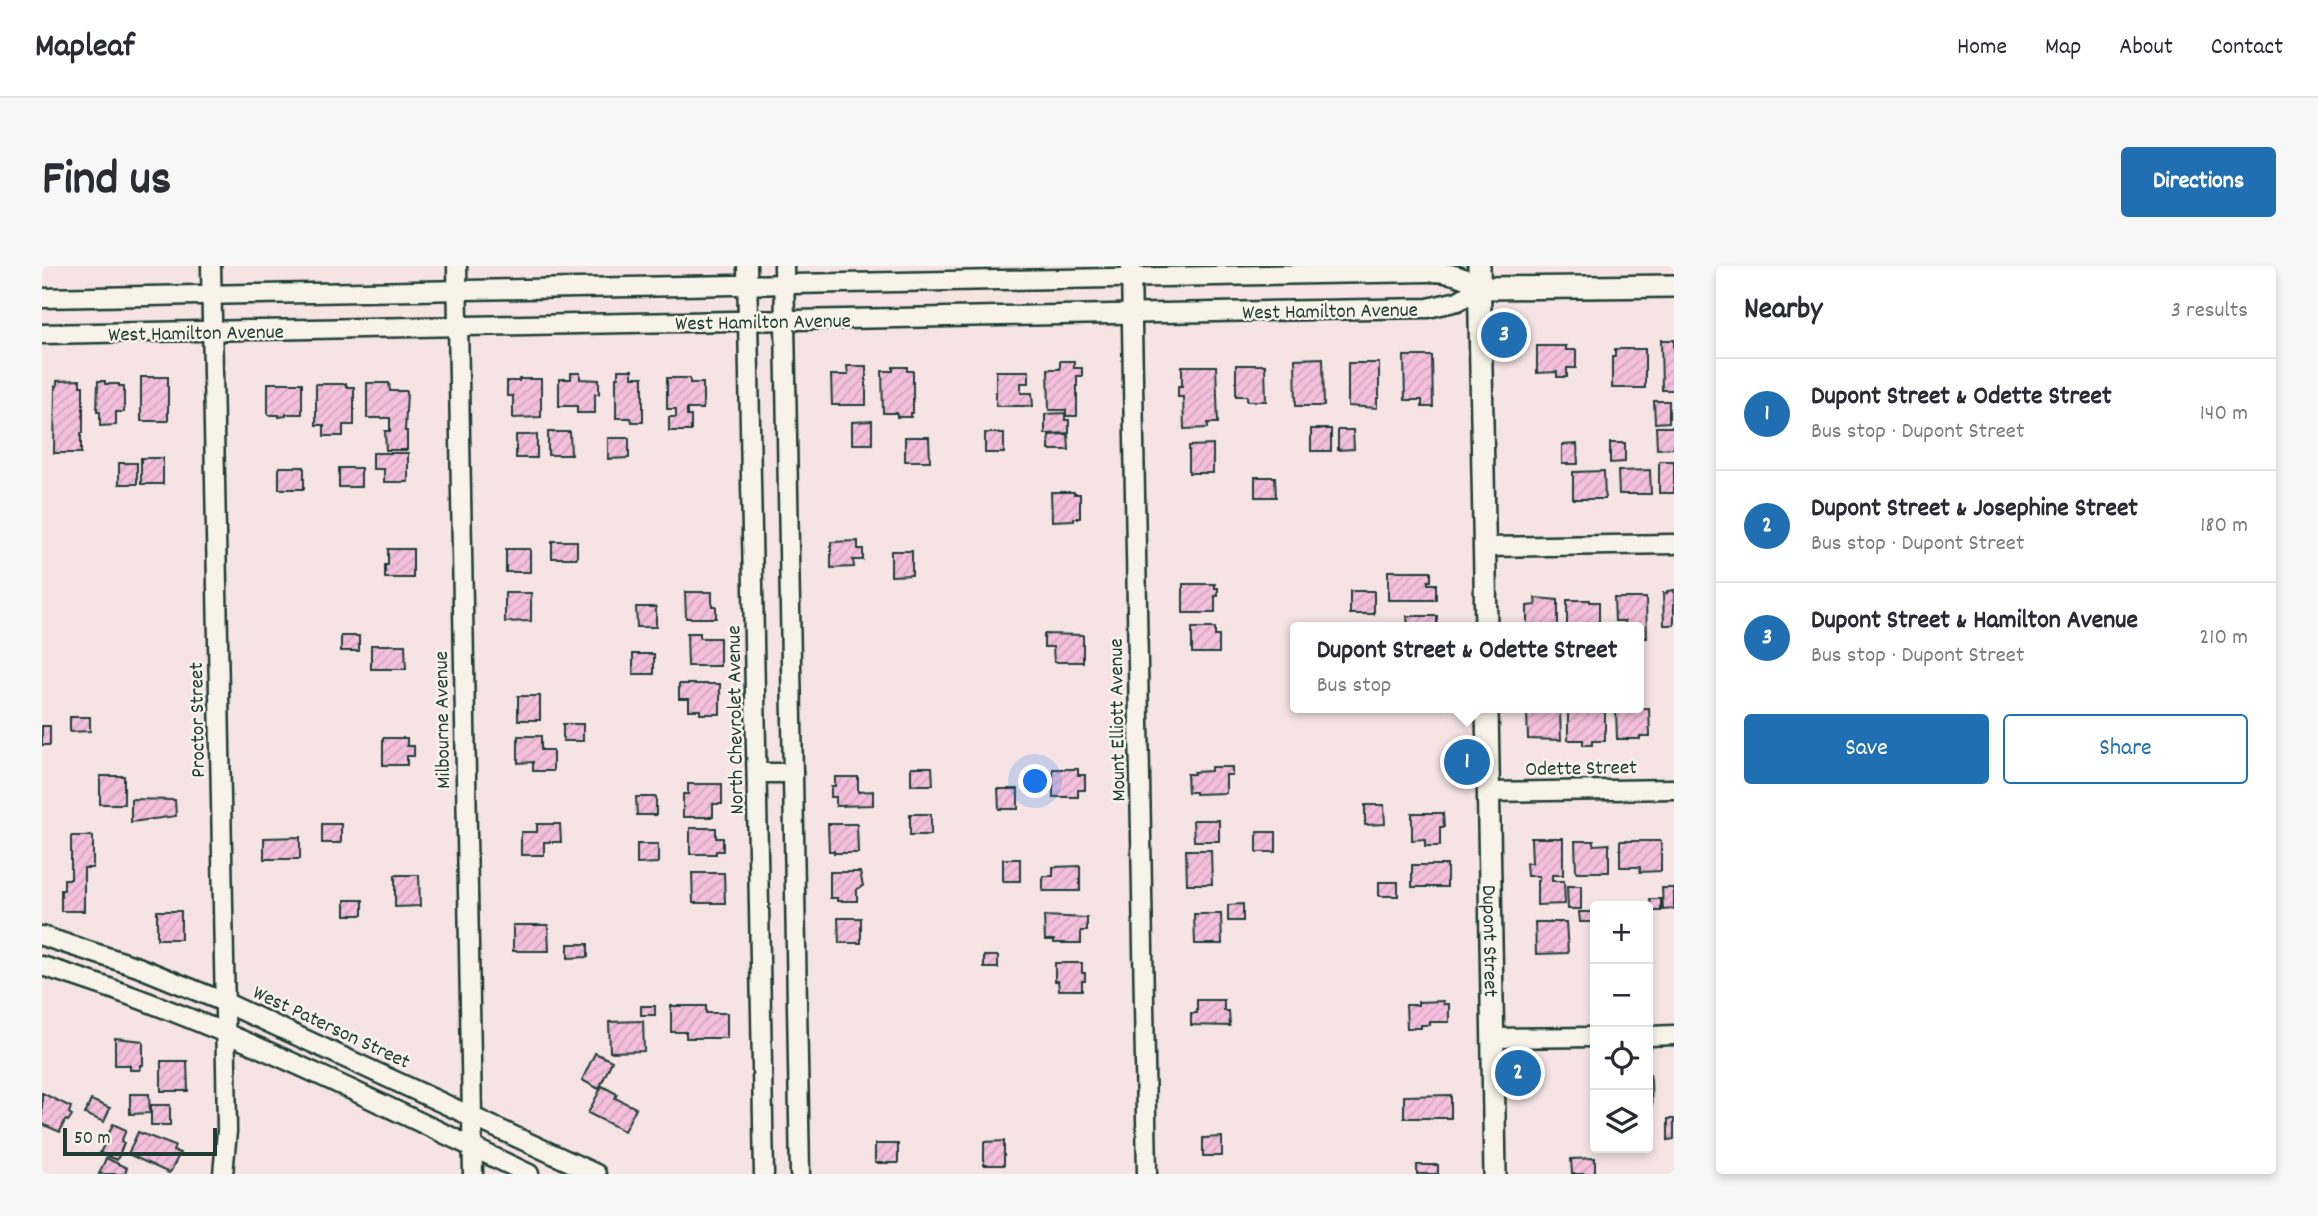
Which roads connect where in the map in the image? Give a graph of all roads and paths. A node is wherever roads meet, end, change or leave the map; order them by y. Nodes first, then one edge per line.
1 (211, 266) edge
2 (457, 266) edge
3 (1479, 266) edge
4 (1131, 271) edge
5 (748, 275) edge
6 (784, 275) edge
7 (1674, 286) edge
8 (1480, 288) junction
9 (457, 290) junction
10 (212, 295) junction
11 (42, 298) edge
12 (1131, 314) junction
13 (749, 321) junction
14 (785, 321) junction
15 (457, 327) junction
16 (212, 332) junction
17 (42, 334) edge
18 (1674, 544) edge
19 (1484, 547) junction
20 (1486, 622) edge
21 (1487, 713) edge
22 (757, 773) junction
23 (793, 773) junction
24 (1674, 789) edge
25 (1489, 792) junction
26 (42, 936) edge
27 (42, 966) edge
28 (224, 1002) junction
29 (225, 1031) junction
30 (1674, 1035) edge
31 (1653, 1036) edge
32 (1590, 1037) edge
33 (1493, 1038) junction
34 (471, 1116) junction
35 (472, 1147) junction
36 (223, 1174) edge
37 (473, 1174) edge
38 (529, 1174) edge
39 (596, 1174) edge
40 (764, 1174) edge
41 (800, 1174) edge
42 (1147, 1174) edge
43 (1495, 1174) edge

1 - 10 street, Proctor Street
2 - 9 street, Milbourne Avenue
3 - 8 street
4 - 6 street, West Hamilton Avenue
4 - 8 street, West Hamilton Avenue
4 - 12 street, Mount Elliott Avenue
5 - 6 street, West Hamilton Avenue
5 - 9 street, West Hamilton Avenue
5 - 13 street, North Chevrolet Avenue
6 - 14 street
7 - 8 street, West Hamilton Avenue
8 - 12 street, West Hamilton Avenue
8 - 19 street
9 - 10 street, West Hamilton Avenue
9 - 15 street, Milbourne Avenue
10 - 11 street, West Hamilton Avenue
10 - 16 street, Proctor Street
12 - 14 street, West Hamilton Avenue
12 - 42 street, Mount Elliott Avenue
13 - 14 street, West Hamilton Avenue
13 - 15 street, West Hamilton Avenue
13 - 22 street, North Chevrolet Avenue
14 - 23 street
15 - 16 street, West Hamilton Avenue
15 - 34 street, Milbourne Avenue
16 - 17 street, West Hamilton Avenue
16 - 28 street, Proctor Street
18 - 19 street
19 - 20 street
21 - 25 street, Dupont Street
22 - 23 street
22 - 40 street, North Chevrolet Avenue
23 - 41 street
24 - 25 street, Odette Street
25 - 33 street, Dupont Street
26 - 28 street, West Paterson Street
27 - 29 street
28 - 29 street, Proctor Street
28 - 34 street, West Paterson Street
29 - 35 street
29 - 36 street, Proctor Street
30 - 31 street
32 - 33 street
33 - 43 street, Dupont Street
34 - 35 street, Milbourne Avenue
34 - 39 street, West Paterson Street
35 - 37 street, Milbourne Avenue
35 - 38 street

